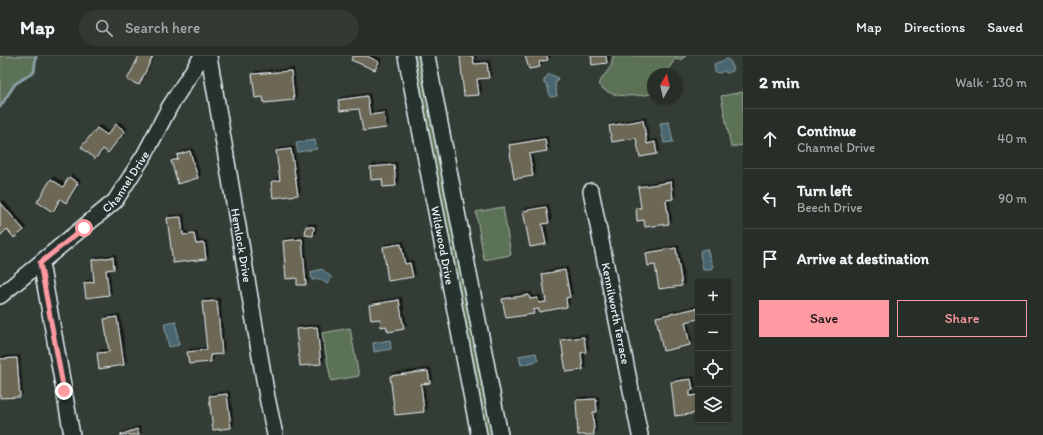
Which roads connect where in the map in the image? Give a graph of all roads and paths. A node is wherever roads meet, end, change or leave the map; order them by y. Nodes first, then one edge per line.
1 (202, 56) edge
2 (209, 56) edge
3 (406, 56) edge
4 (427, 56) edge
5 (591, 191) dead end
6 (40, 263) junction
7 (0, 296) edge
8 (72, 435) edge
9 (275, 435) edge
10 (478, 435) edge
11 (500, 435) edge
12 (640, 435) edge

1 - 6 street, Channel Drive
2 - 9 street, Hemlock Drive
3 - 10 street, Wildwood Drive
4 - 11 street, Wildwood Drive
5 - 12 street, Kennilworth Terrace
6 - 7 street, Channel Drive
6 - 8 street

